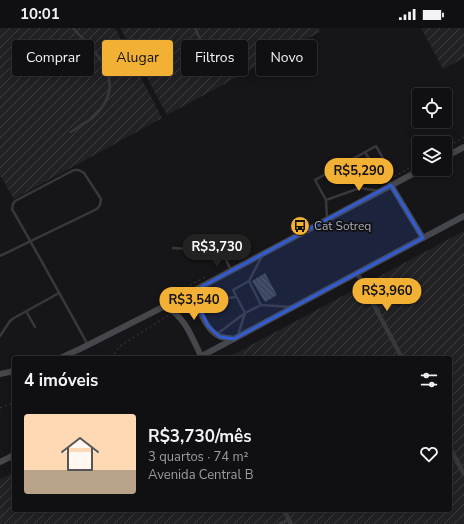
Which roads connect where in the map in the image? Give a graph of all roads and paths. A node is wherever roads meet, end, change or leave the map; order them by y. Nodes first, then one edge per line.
1 (73, 28) edge
2 (195, 28) edge
3 (200, 40) edge
4 (71, 132) dead end
5 (464, 137) edge
6 (452, 144) edge
7 (464, 147) edge
8 (365, 152) junction
9 (452, 153) edge
10 (353, 158) junction
11 (341, 166) junction
12 (388, 167) dead end
13 (377, 172) dead end
14 (412, 175) edge
15 (364, 178) dead end
16 (349, 180) dead end
17 (392, 186) junction
18 (381, 191) junction
19 (326, 200) junction
20 (464, 216) edge
21 (327, 220) junction
22 (423, 238) junction
23 (30, 241) junction
24 (173, 248) dead end
25 (263, 254) junction
26 (0, 256) edge
27 (232, 270) junction
28 (357, 273) junction
29 (249, 281) junction
30 (201, 287) junction
31 (59, 293) junction
32 (236, 297) junction
33 (199, 302) junction
34 (261, 304) junction
35 (165, 306) junction
36 (293, 307) junction
37 (26, 311) junction
38 (245, 313) junction
39 (34, 327) dead end
40 (216, 334) junction
41 (0, 336) edge
42 (236, 338) junction
43 (88, 345) junction
44 (64, 356) edge
45 (200, 356) edge
46 (202, 356) edge
47 (401, 356) edge
48 (12, 371) edge
49 (0, 374) edge
50 (12, 404) edge
51 (0, 408) edge
52 (452, 452) edge
53 (12, 456) edge
54 (0, 462) edge
55 (464, 474) edge
56 (285, 512) edge
57 (290, 522) edge
58 (279, 524) edge

1 - 4 lane
2 - 3 lane
5 - 6 path
7 - 9 main road
8 - 10 lane
8 - 12 lane
8 - 13 lane
10 - 11 lane
10 - 15 lane
11 - 16 lane
11 - 19 lane
14 - 17 main road
17 - 18 main road
17 - 22 main road
18 - 19 lane
18 - 21 main road
19 - 21 lane
20 - 22 main road
21 - 25 main road
22 - 28 main road
23 - 23 lane
23 - 26 lane
23 - 31 lane
24 - 27 lane
25 - 27 main road
25 - 29 lane
27 - 30 main road
28 - 36 main road
28 - 47 street
29 - 32 lane
29 - 34 lane
30 - 33 main road
30 - 35 main road
31 - 37 lane
31 - 43 lane
32 - 33 lane
32 - 38 lane
33 - 40 main road
34 - 36 lane
34 - 38 lane
35 - 43 main road
35 - 45 main road
36 - 42 main road
37 - 39 lane
37 - 41 lane
38 - 40 lane
38 - 42 lane
40 - 42 main road
42 - 46 main road
43 - 44 main road
48 - 49 main road
50 - 51 path
52 - 55 street
53 - 54 main road
56 - 57 street
57 - 58 lane

